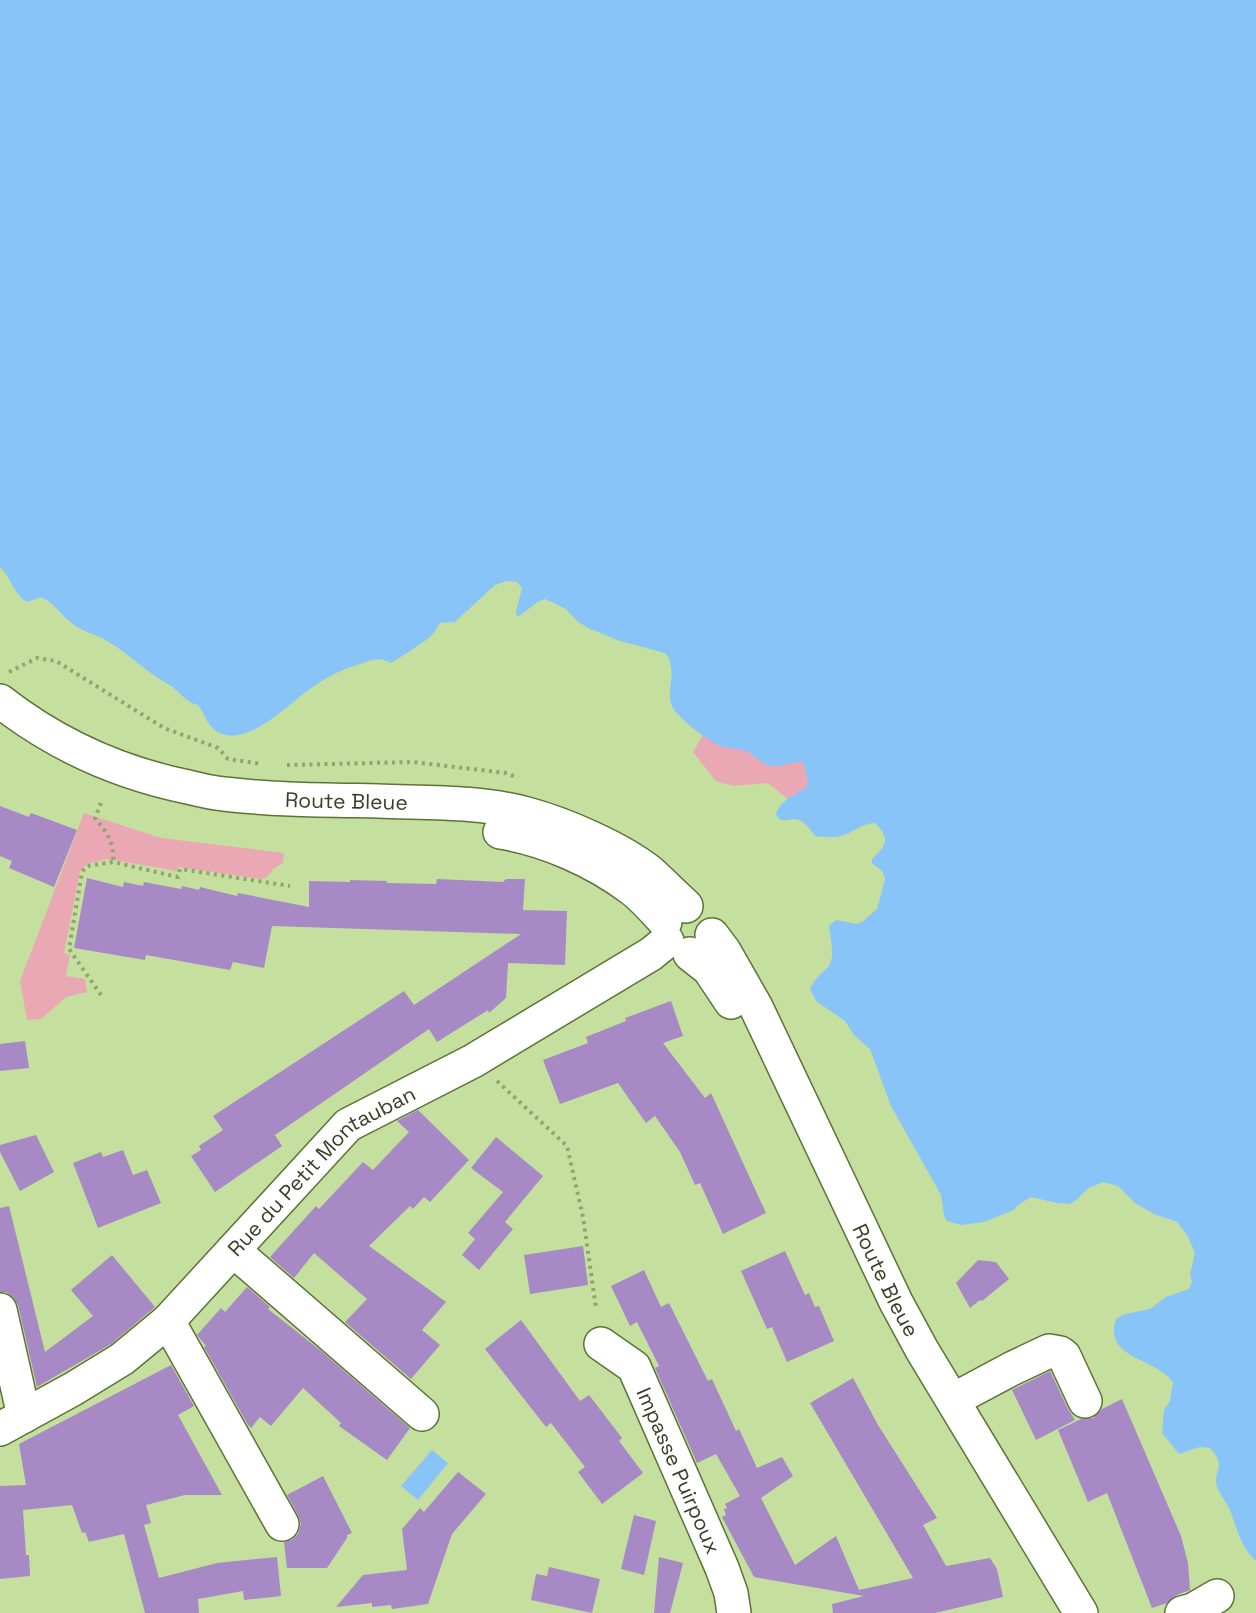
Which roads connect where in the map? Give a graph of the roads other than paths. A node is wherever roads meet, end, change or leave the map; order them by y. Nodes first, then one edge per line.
1 (0, 701) edge
2 (0, 725) edge
3 (684, 932) junction
4 (233, 1250) junction
5 (0, 1310) edge
6 (168, 1321) junction
7 (601, 1344) dead end
8 (953, 1400) junction
9 (1085, 1401) dead end
10 (422, 1414) dead end
11 (12, 1423) edge
12 (282, 1524) dead end
13 (1217, 1596) dead end
14 (734, 1613) edge
15 (1058, 1613) edge
16 (1081, 1613) edge
17 (1182, 1613) edge

1 - 3 street, Route Bleue
2 - 3 street, Route Bleue
3 - 4 street, Rue du Petit Montauban
3 - 8 street, Route Bleue
3 - 15 street, Route Bleue
4 - 6 street, Rue du Petit Montauban
4 - 10 street
5 - 11 street
6 - 11 street, Rue du Petit Montauban
6 - 12 street
7 - 14 street, Impasse Puirpoux
8 - 9 street
8 - 16 street, Route Bleue
13 - 17 street

